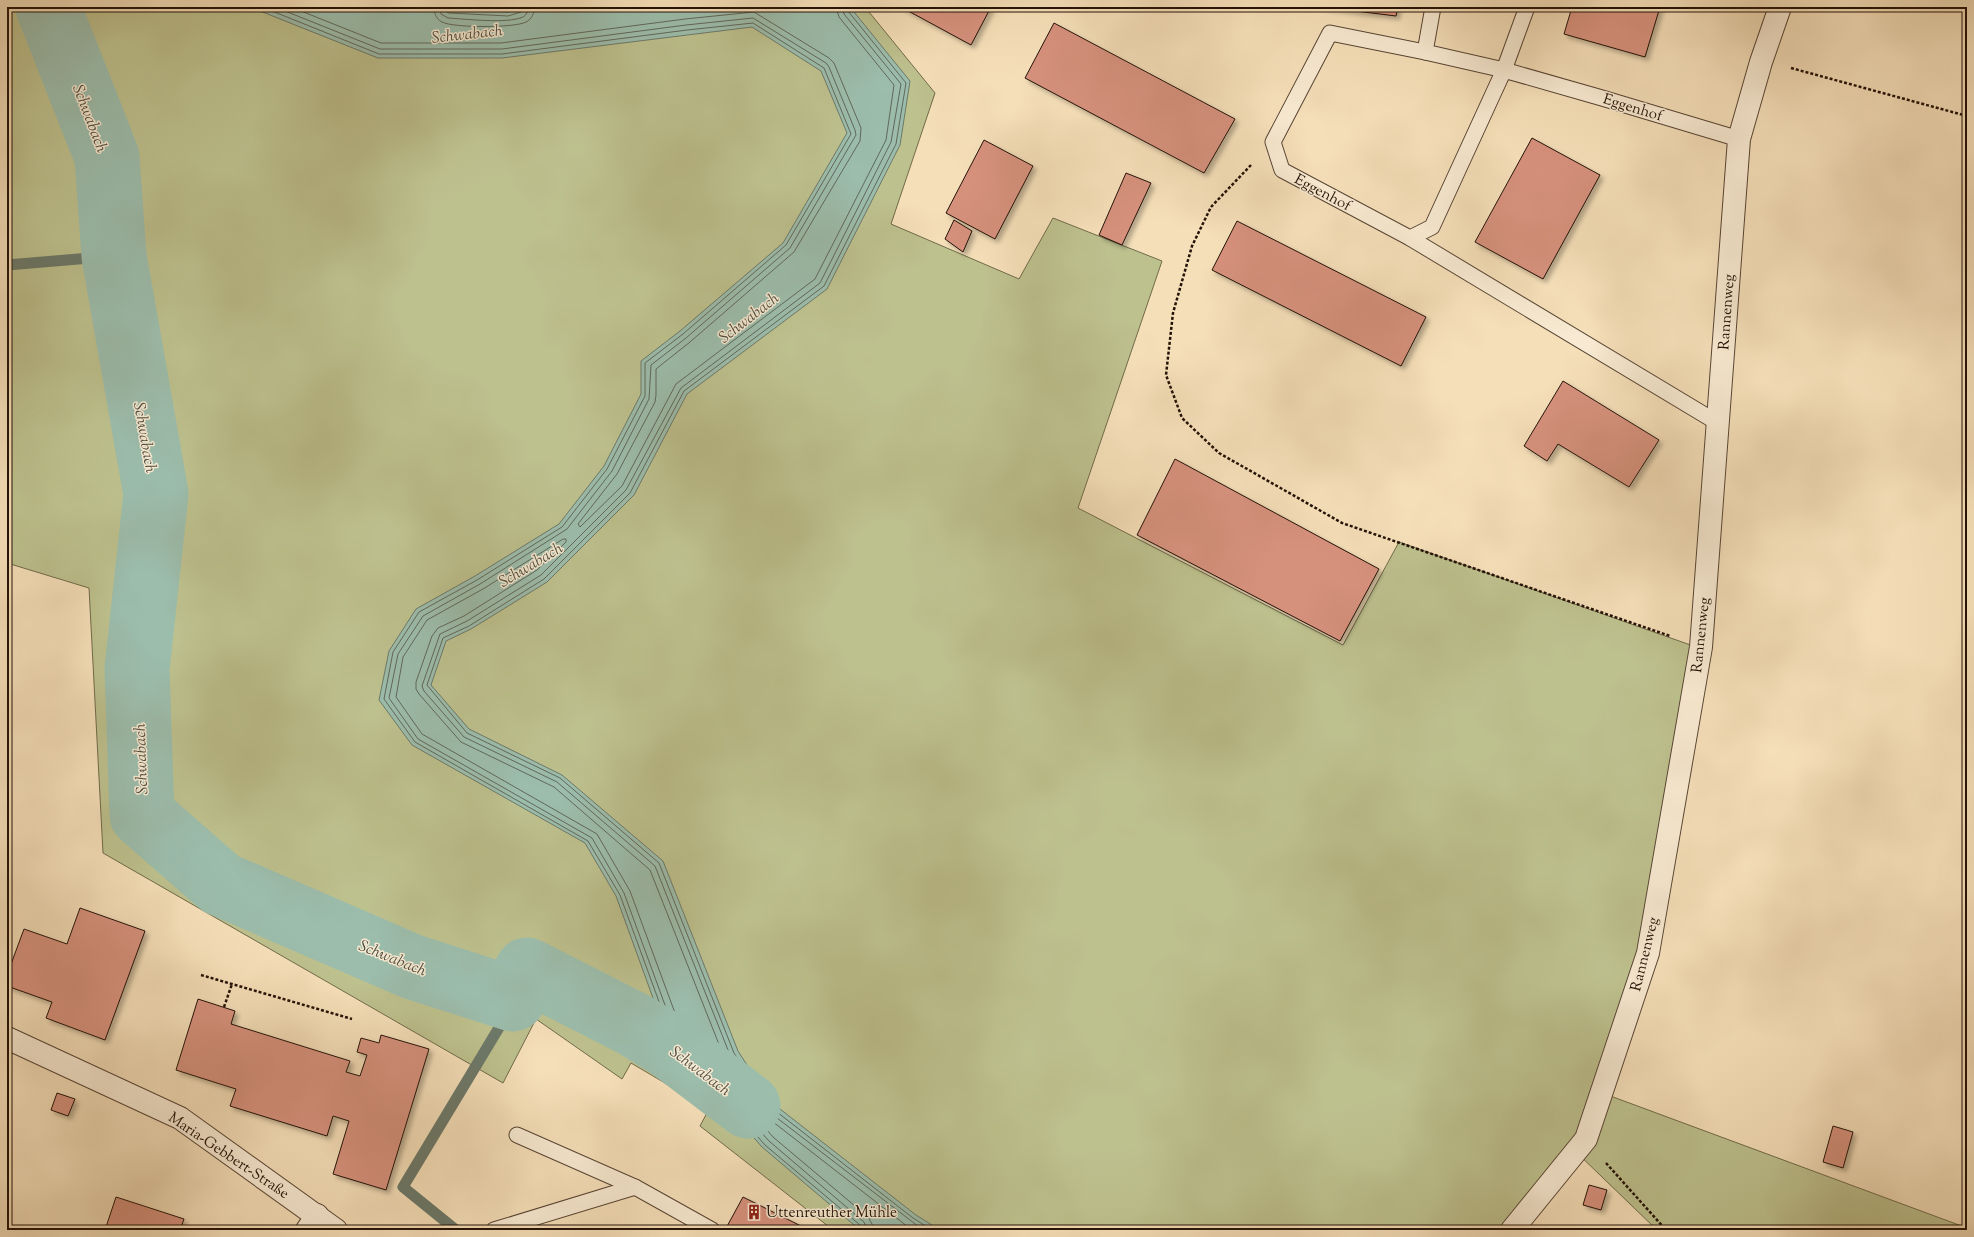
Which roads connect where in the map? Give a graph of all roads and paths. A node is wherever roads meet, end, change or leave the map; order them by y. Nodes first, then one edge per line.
1 (1433, 7) edge
2 (1527, 7) edge
3 (1780, 7) edge
4 (1425, 52) junction
5 (1761, 62) junction
6 (1504, 70) junction
7 (1967, 116) edge
8 (1738, 139) junction
9 (1273, 142) junction
10 (1410, 238) junction
11 (1718, 424) junction
12 (1701, 647) junction
13 (201, 975) dead end
14 (232, 984) junction
15 (224, 1007) dead end
16 (352, 1019) dead end
17 (7, 1038) edge
18 (517, 1135) dead end
19 (1586, 1139) junction
20 (635, 1187) junction
21 (312, 1223) edge
22 (336, 1230) edge
23 (494, 1230) edge
24 (712, 1230) edge
25 (1512, 1230) edge
26 (1666, 1230) edge

1 - 4 lane
2 - 6 lane
3 - 5 street, Rannenweg
4 - 6 lane, Eggenhof
4 - 9 lane, Eggenhof
5 - 7 path
5 - 8 street, Rannenweg
6 - 8 lane, Eggenhof
6 - 10 lane
8 - 11 street, Rannenweg
9 - 10 lane, Eggenhof
9 - 12 path
10 - 11 lane, Eggenhof
11 - 12 street, Rannenweg
12 - 19 street, Rannenweg
13 - 14 path
14 - 15 path
14 - 16 path
17 - 21 street, Maria-Gebbert-Straße
18 - 20 lane
19 - 25 street, Rannenweg
19 - 26 path
20 - 23 lane
20 - 24 lane
21 - 22 street, Maria-Gebbert-Straße

